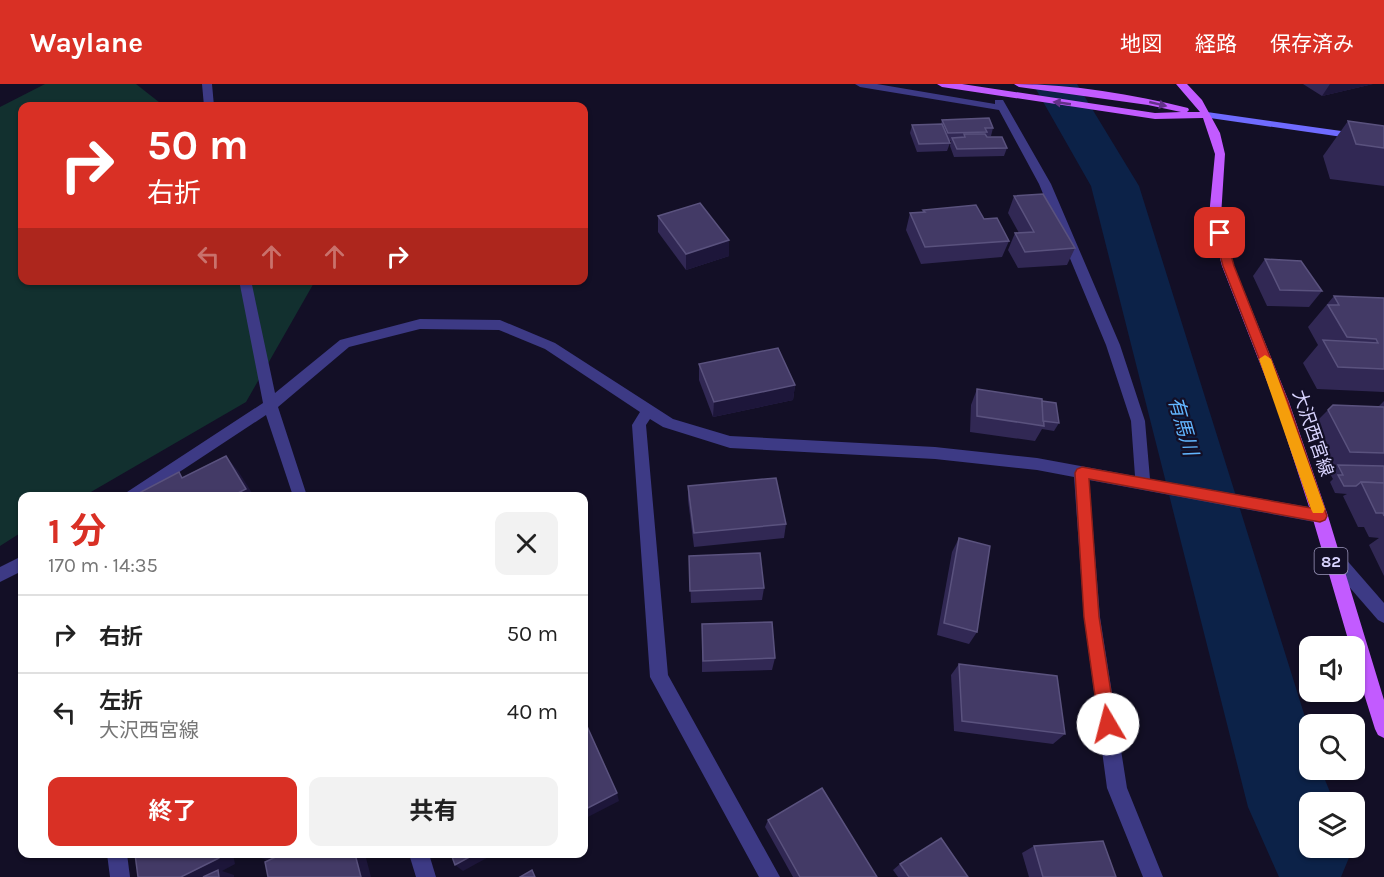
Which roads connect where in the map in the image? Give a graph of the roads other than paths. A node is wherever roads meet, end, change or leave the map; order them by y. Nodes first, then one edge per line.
1 (207, 84) edge
2 (860, 84) edge
3 (942, 84) edge
4 (1019, 84) edge
5 (1181, 84) edge
6 (209, 102) edge
7 (1002, 102) junction
8 (1207, 115) junction
9 (1384, 140) edge
10 (246, 285) edge
11 (270, 405) junction
12 (648, 410) junction
13 (1082, 473) junction
14 (1143, 483) junction
15 (138, 492) edge
16 (299, 492) edge
17 (1320, 516) junction
18 (1329, 552) junction
19 (18, 565) edge
20 (0, 575) edge
21 (1384, 615) edge
22 (1384, 729) edge
23 (118, 858) edge
24 (420, 858) edge
25 (120, 877) edge
26 (426, 877) edge
27 (770, 877) edge
28 (1153, 877) edge

1 - 6 street
2 - 7 street
3 - 7 main road
4 -> 8 main road
5 - 8 main road
8 -> 7 main road
7 - 14 street
8 - 9 street
8 - 17 main road, 大沢西宮線 / 82
10 - 11 street
11 - 12 street
11 - 15 street
11 - 16 street
12 - 13 street
12 - 27 street
13 - 14 street
13 - 28 street
14 - 17 street
17 - 18 main road, 大沢西宮線 / 82
18 - 21 street
18 - 22 main road, 大沢西宮線 / 82
19 - 20 street
23 - 25 street
24 - 26 street

